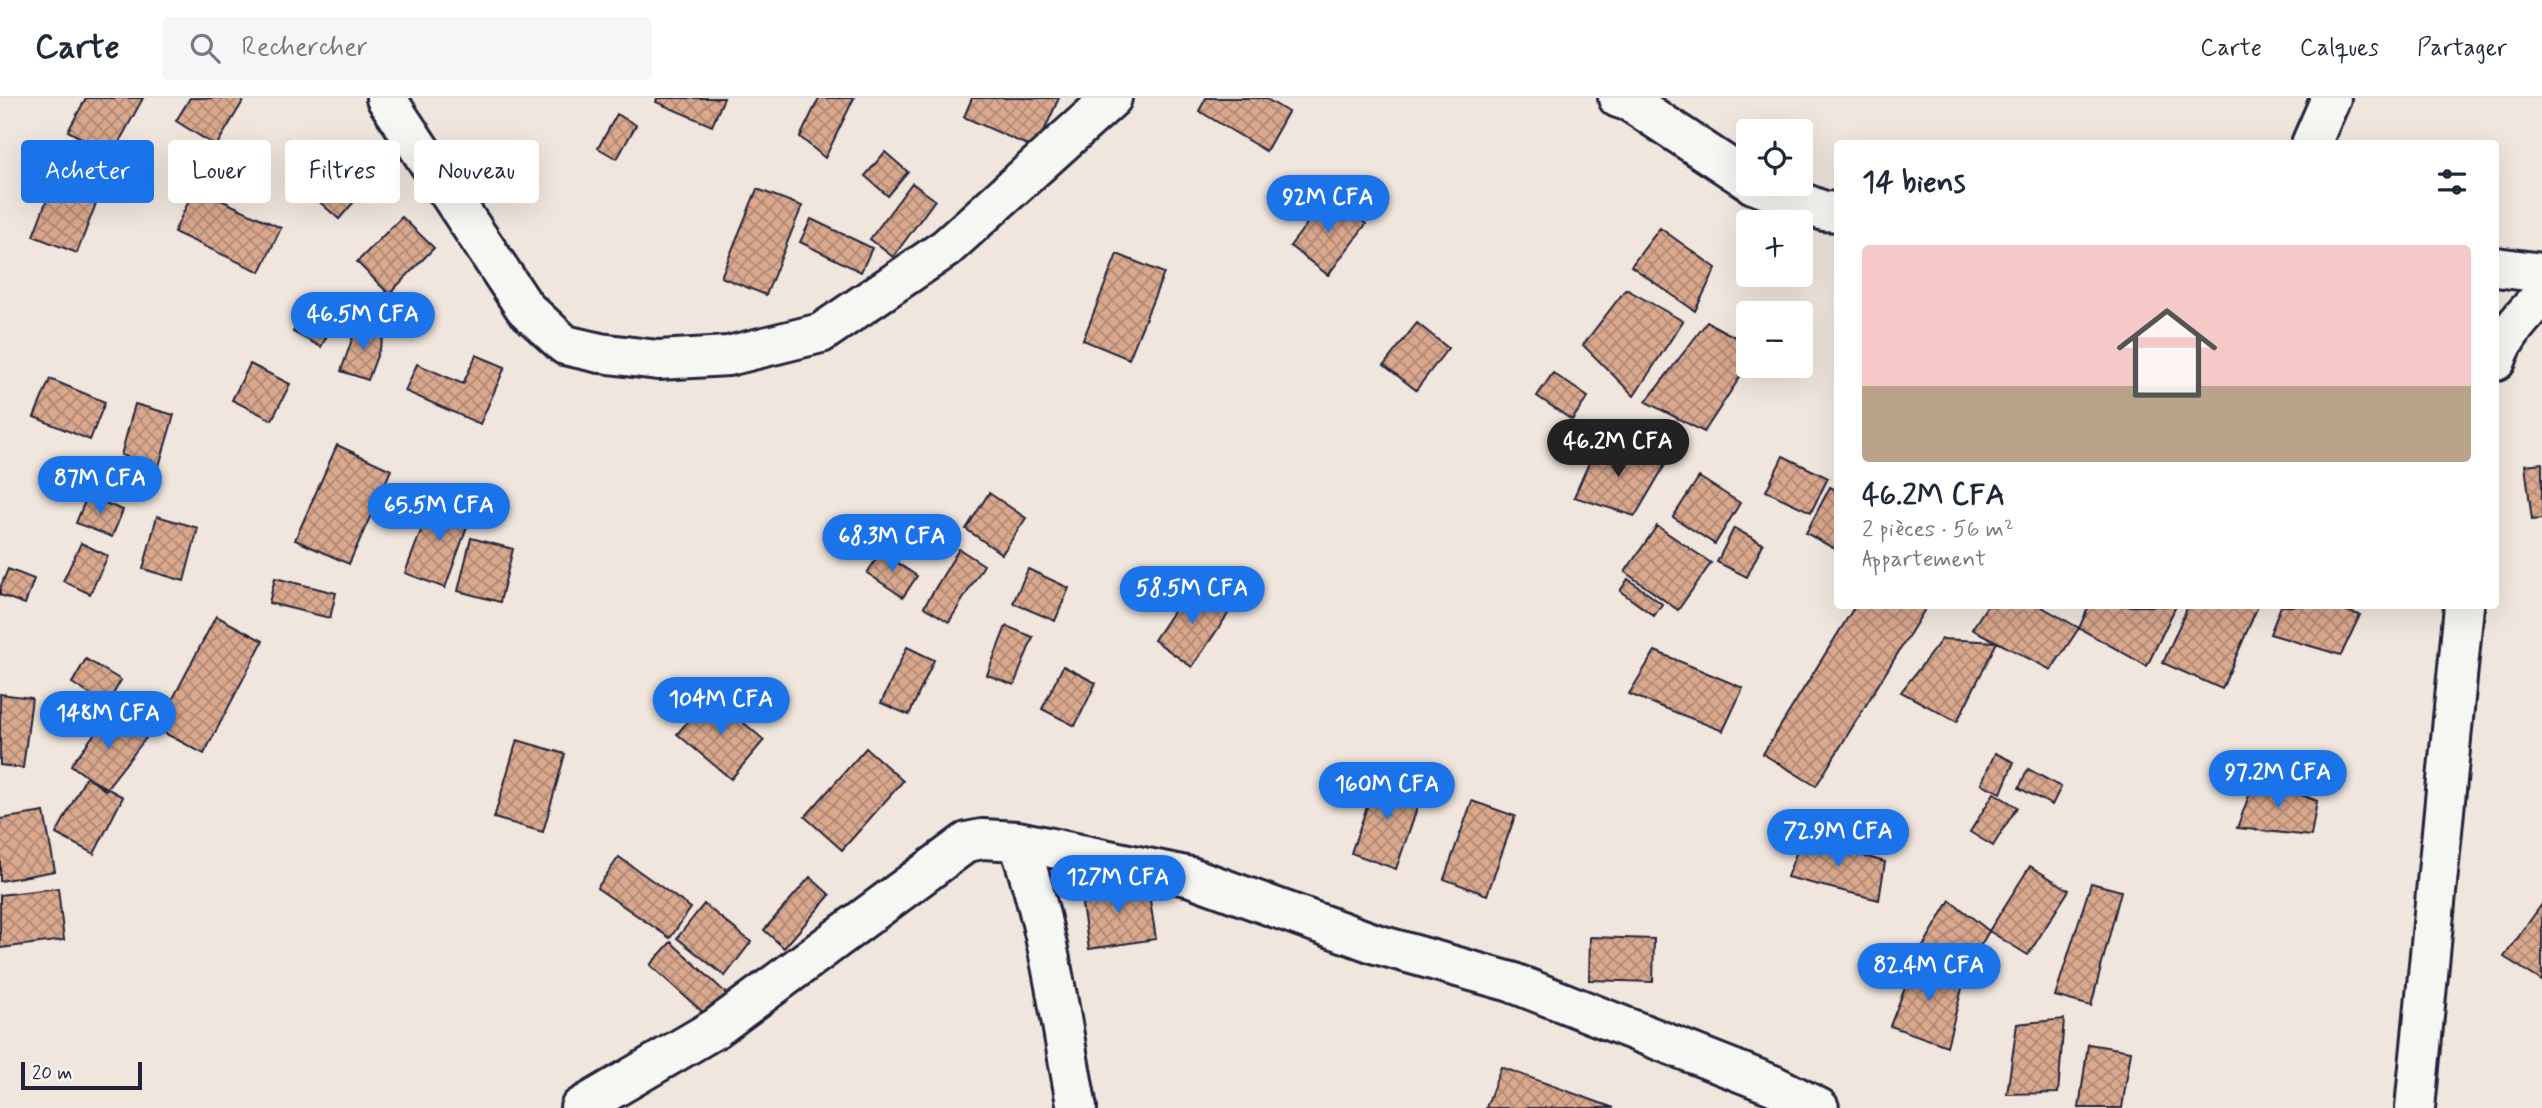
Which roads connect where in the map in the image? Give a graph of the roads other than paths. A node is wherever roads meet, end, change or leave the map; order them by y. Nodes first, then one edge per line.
1 (386, 98) edge
2 (1112, 98) edge
3 (1618, 98) edge
4 (2331, 98) edge
5 (2313, 140) edge
6 (1736, 172) edge
7 (1785, 196) edge
8 (1834, 212) edge
9 (2499, 267) edge
10 (2542, 273) edge
11 (2542, 296) edge
12 (2499, 351) edge
13 (2464, 609) edge
14 (1018, 841) junction
15 (580, 1108) edge
16 (1077, 1108) edge
17 (1819, 1108) edge
18 (2415, 1108) edge

1 - 2 street
3 - 6 street
4 - 5 street
7 - 8 street
9 - 10 street
11 - 12 street
13 - 18 street
14 - 15 street
14 - 16 street
14 - 17 street

